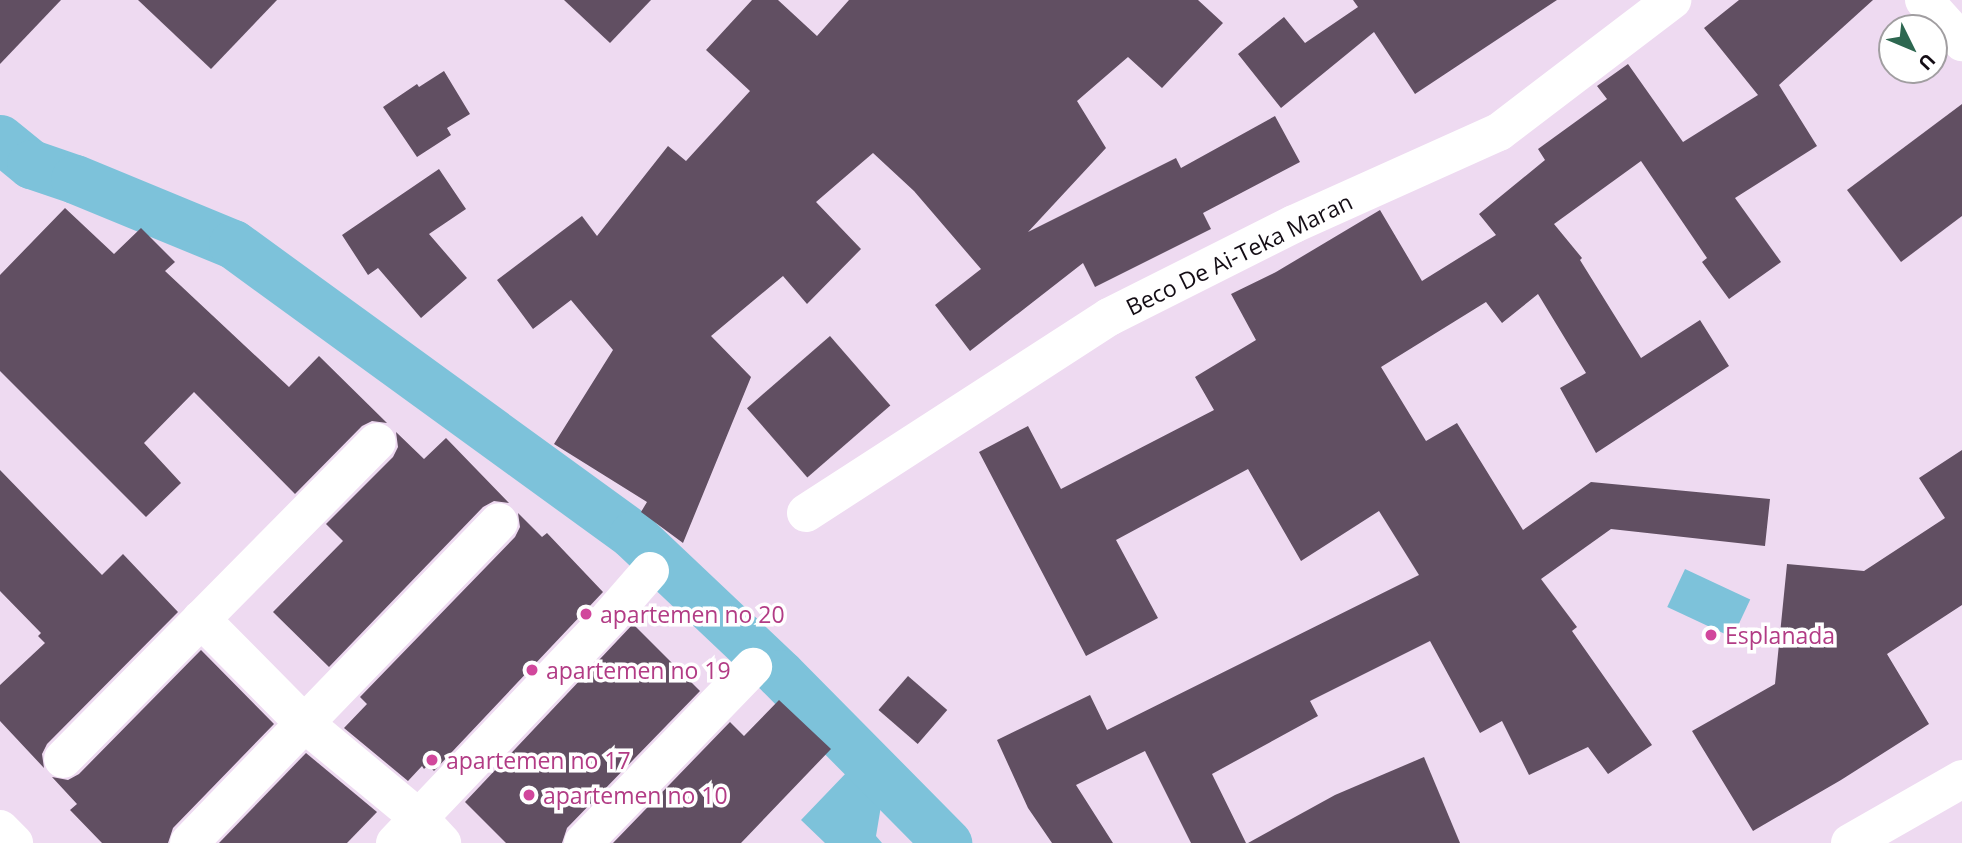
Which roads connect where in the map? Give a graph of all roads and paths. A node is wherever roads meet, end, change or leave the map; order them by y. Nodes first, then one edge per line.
1 (1672, 0) edge
2 (1924, 0) edge
3 (1962, 42) edge
4 (377, 442) dead end
5 (806, 513) dead end
6 (499, 522) dead end
7 (650, 571) dead end
8 (201, 619) junction
9 (752, 667) dead end
10 (304, 723) junction
11 (63, 758) dead end
12 (1962, 779) edge
13 (0, 829) edge
14 (419, 835) edge
15 (14, 843) edge
16 (189, 843) edge
17 (583, 843) edge
18 (1850, 843) edge

1 - 5 street, Beco De Ai-Teka Maran
2 - 3 street
4 - 8 street
6 - 10 street
7 - 14 street
8 - 10 street
8 - 11 street
9 - 17 street
10 - 14 street
10 - 16 street
12 - 18 street
13 - 15 street

